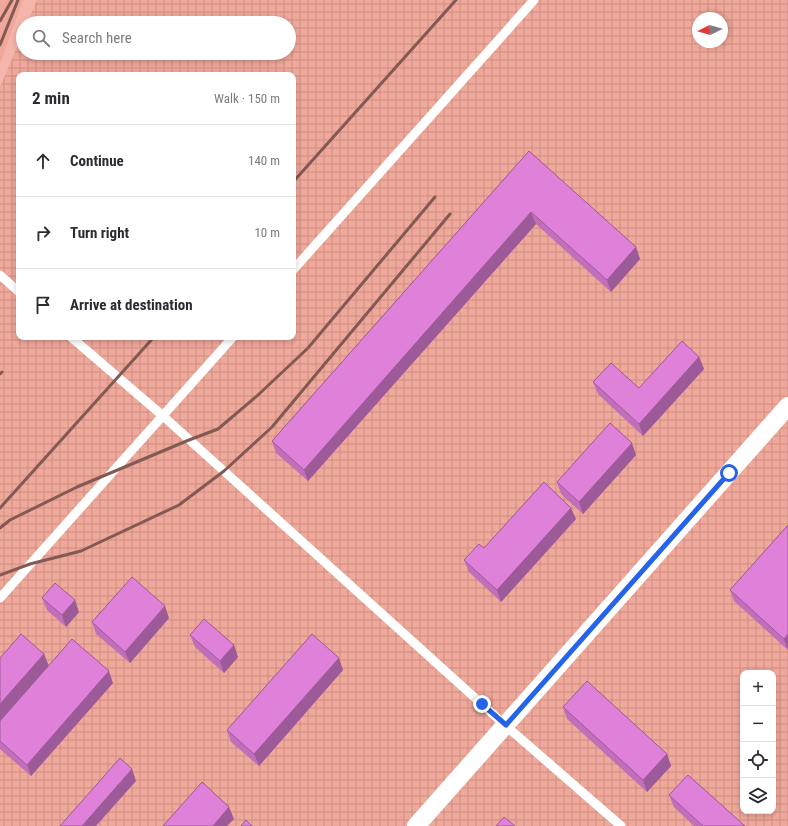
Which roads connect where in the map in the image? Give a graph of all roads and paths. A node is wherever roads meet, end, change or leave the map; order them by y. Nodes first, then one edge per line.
1 (534, 0) edge
2 (296, 267) edge
3 (0, 275) edge
4 (16, 289) edge
5 (74, 340) edge
6 (230, 340) edge
7 (788, 406) edge
8 (163, 416) junction
9 (0, 598) edge
10 (506, 725) junction
11 (416, 826) edge
12 (621, 826) edge

1 - 2 lane
3 - 4 lane
5 - 8 lane
6 - 8 lane
7 - 10 street
8 - 9 lane
8 - 10 lane
10 - 11 street
10 - 12 lane

